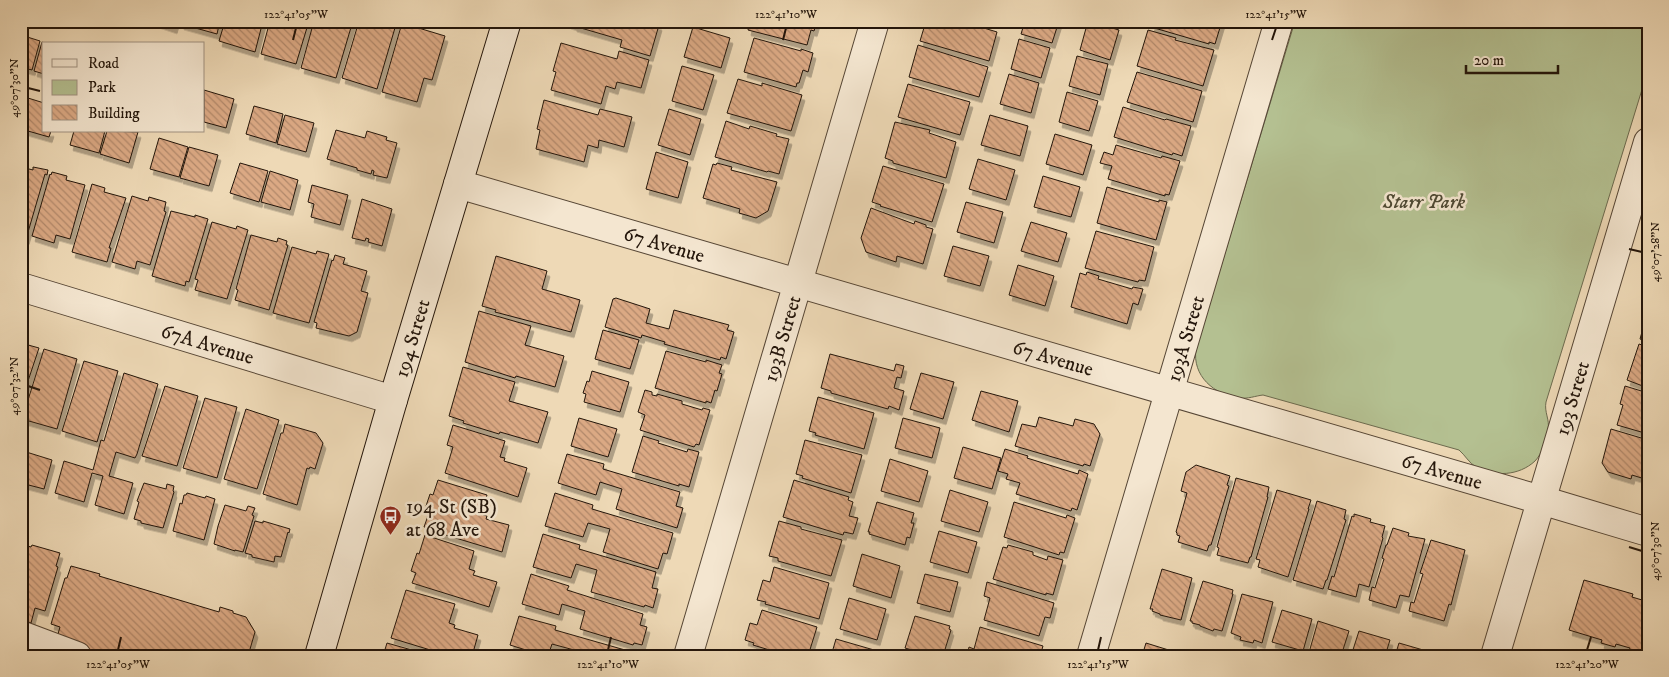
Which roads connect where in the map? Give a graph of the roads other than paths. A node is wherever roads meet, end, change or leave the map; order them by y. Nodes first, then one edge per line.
1 (507, 21) edge
2 (875, 21) edge
3 (1279, 21) edge
4 (1648, 142) edge
5 (458, 184) junction
6 (799, 283) junction
7 (21, 287) edge
8 (1168, 391) junction
9 (393, 400) junction
10 (1542, 500) junction
11 (1648, 532) edge
12 (21, 635) edge
13 (77, 656) edge
14 (318, 656) edge
15 (688, 656) edge
16 (1091, 656) edge
17 (1494, 656) edge

1 - 5 street, 194 Street
2 - 6 street, 193B Street
3 - 8 street, 193A Street
4 - 10 street, 193 Street
5 - 6 street, 67 Avenue
5 - 9 street, 194 Street
6 - 8 street, 67 Avenue
6 - 15 street, 193B Street
7 - 9 street, 67A Avenue
8 - 10 street, 67 Avenue
8 - 16 street, 193A Street
9 - 14 street, 194 Street
10 - 11 street, 67 Avenue
10 - 17 street, 193 Street
12 - 13 street

